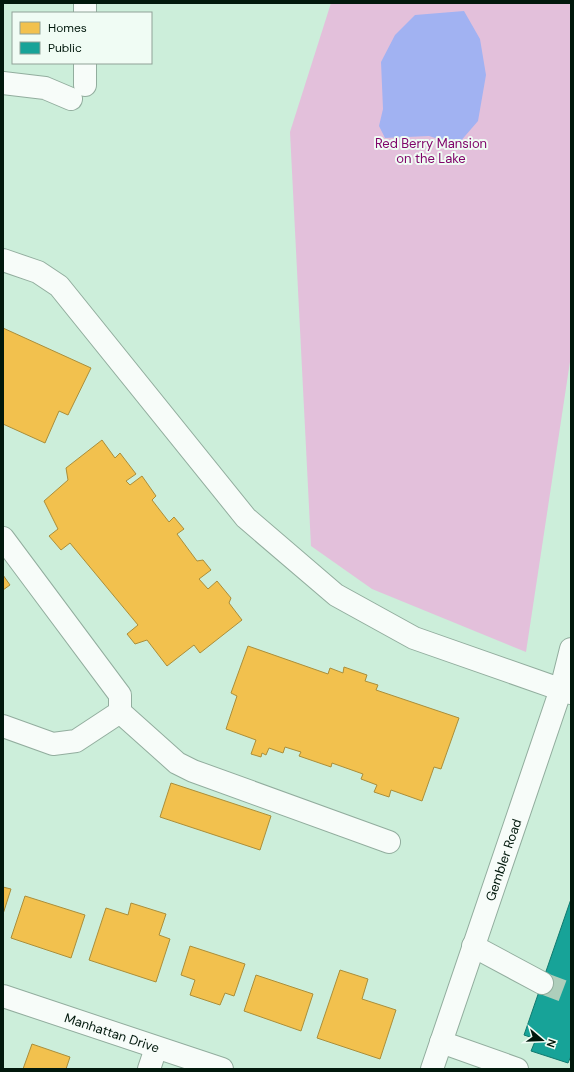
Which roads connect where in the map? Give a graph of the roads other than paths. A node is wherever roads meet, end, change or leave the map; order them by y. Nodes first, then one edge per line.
1 (85, 64) edge
2 (3, 83) edge
3 (3, 260) edge
4 (3, 538) edge
5 (571, 649) edge
6 (566, 691) edge
7 (120, 712) junction
8 (3, 726) edge
9 (389, 842) dead end
10 (474, 946) junction
11 (542, 983) tunnel mouth
12 (3, 996) edge
13 (441, 1042) junction
14 (156, 1048) junction
15 (149, 1069) edge
16 (222, 1069) edge
17 (432, 1069) edge
18 (517, 1069) edge

1 - 2 main road
3 - 6 main road
4 - 7 main road
5 - 6 main road, Gembler Road
6 - 10 main road, Gembler Road
7 - 8 main road
7 - 9 main road
10 - 11 main road
10 - 13 main road, Gembler Road
12 - 14 main road, Manhattan Drive
13 - 17 main road, Gembler Road
13 - 18 main road
14 - 15 main road
14 - 16 main road, Manhattan Drive

